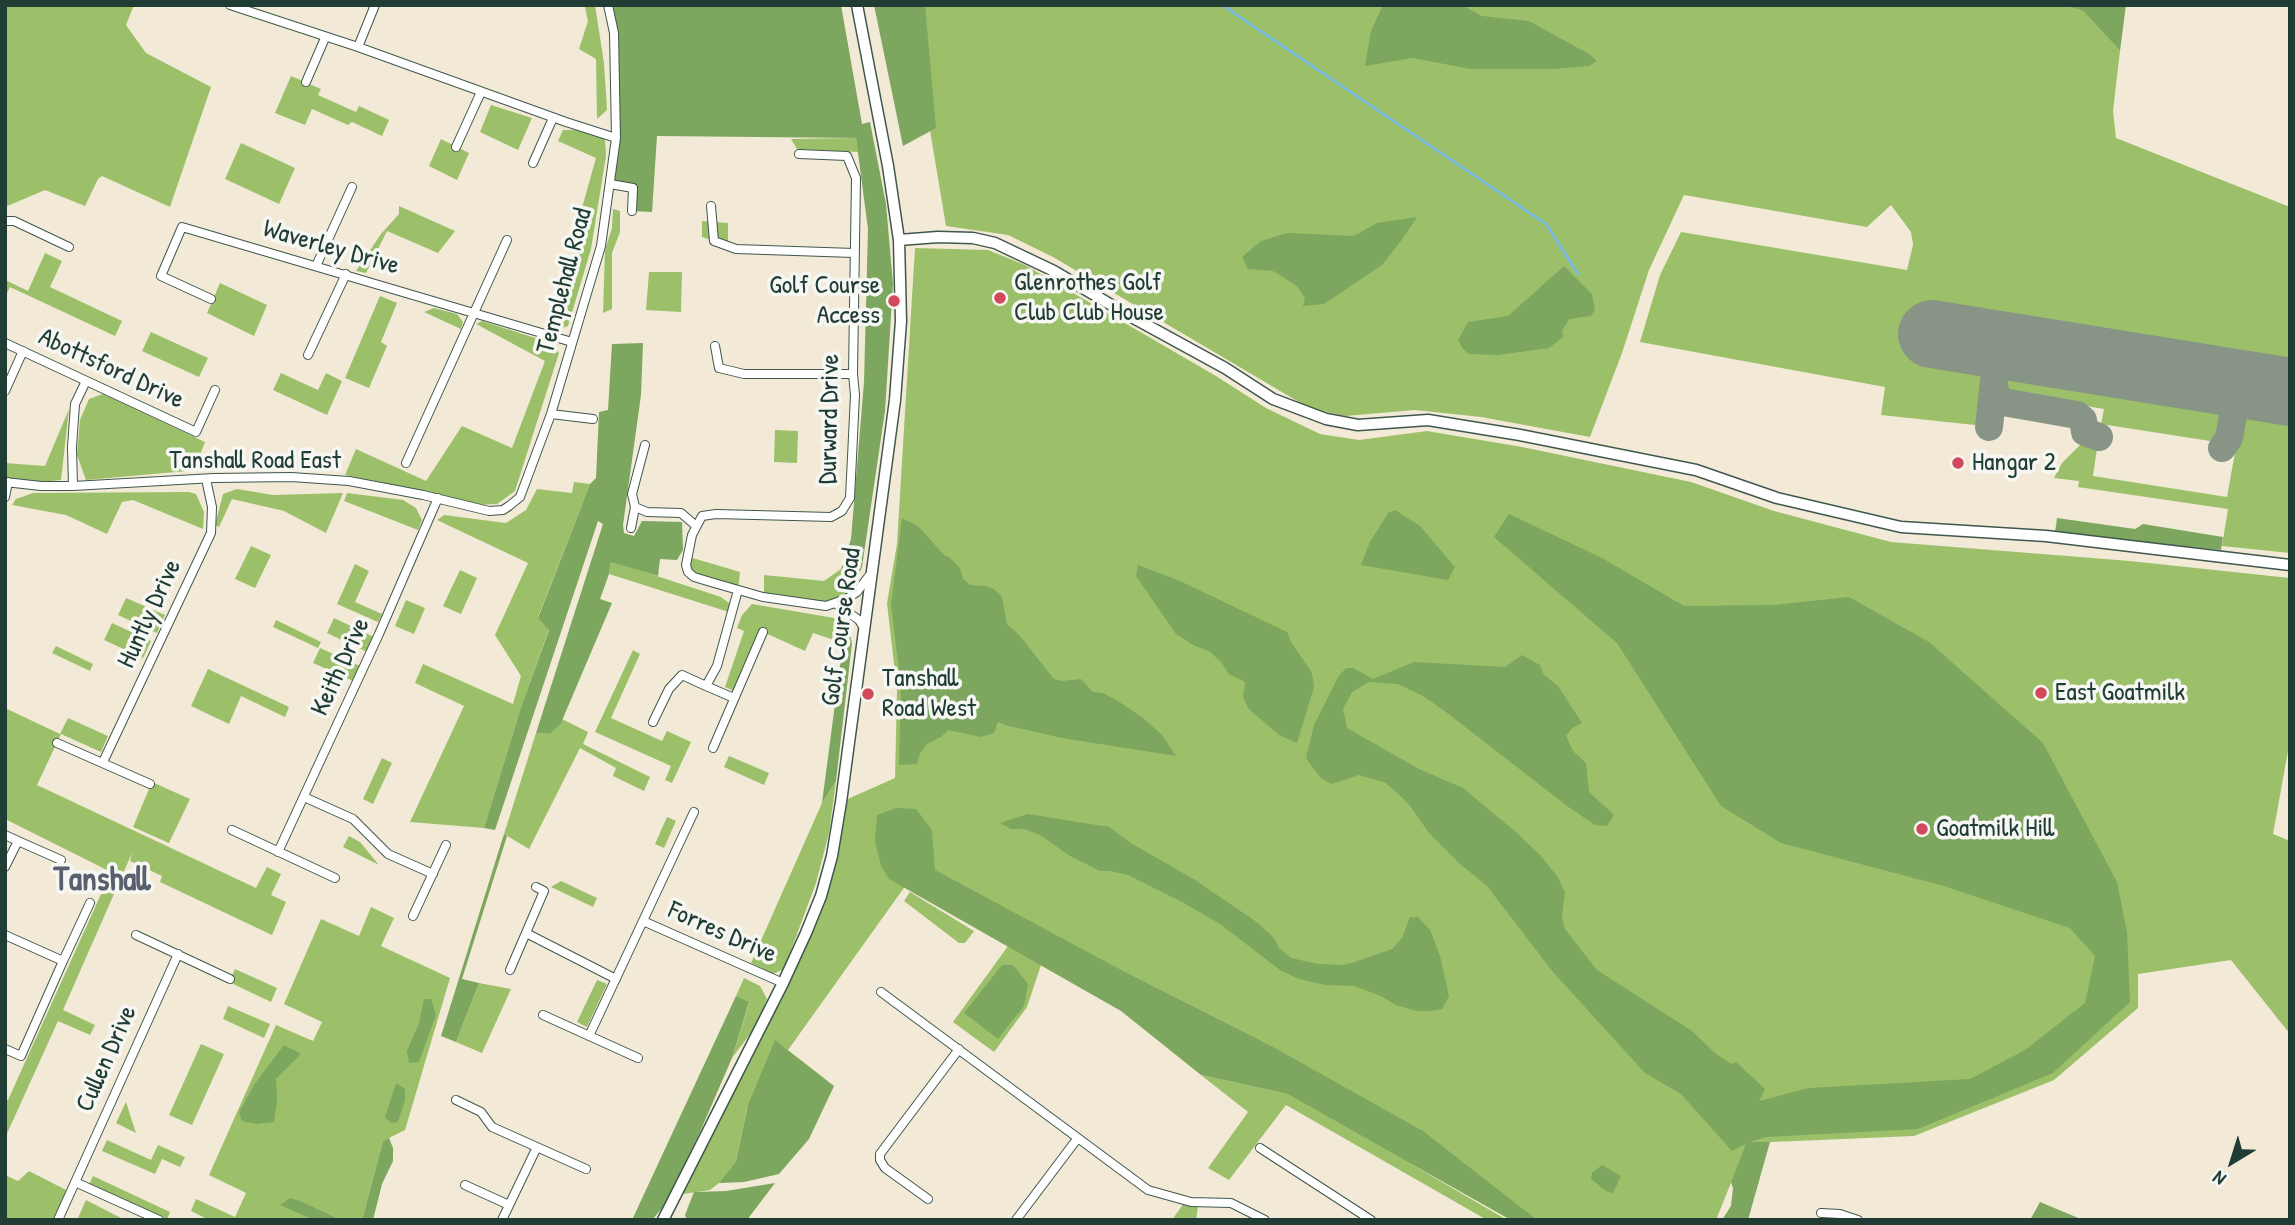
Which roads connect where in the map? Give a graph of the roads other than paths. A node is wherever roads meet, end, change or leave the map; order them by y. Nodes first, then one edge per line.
1 (230, 5) edge
2 (375, 5) edge
3 (608, 5) edge
4 (857, 5) edge
5 (325, 38) junction
6 (358, 47) junction
7 (306, 82) dead end
8 (481, 92) junction
9 (553, 118) junction
10 (617, 138) junction
11 (456, 147) dead end
12 (799, 154) dead end
13 (533, 163) dead end
14 (610, 184) junction
15 (352, 187) dead end
16 (711, 206) dead end
17 (632, 211) dead end
18 (5, 221) edge
19 (507, 240) dead end
20 (900, 240) junction
21 (69, 247) dead end
22 (854, 253) junction
23 (316, 266) junction
24 (346, 274) junction
25 (211, 299) dead end
26 (475, 312) junction
27 (572, 342) junction
28 (5, 343) edge
29 (715, 346) dead end
30 (23, 351) junction
31 (308, 355) dead end
32 (853, 374) junction
33 (86, 381) junction
34 (215, 390) dead end
35 (5, 391) edge
36 (551, 414) junction
37 (593, 419) dead end
38 (645, 445) dead end
39 (406, 463) dead end
40 (206, 479) junction
41 (7, 482) edge
42 (73, 486) junction
43 (5, 497) edge
44 (438, 498) junction
45 (635, 507) junction
46 (503, 510) joint
47 (695, 525) junction
48 (631, 528) dead end
49 (2290, 565) edge
50 (873, 570) junction
51 (738, 590) junction
52 (836, 604) junction
53 (864, 628) junction
54 (763, 632) dead end
55 (706, 686) junction
56 (734, 698) junction
57 (653, 722) dead end
58 (57, 743) dead end
59 (713, 748) dead end
60 (103, 762) junction
61 (150, 784) dead end
62 (304, 797) junction
63 (694, 812) dead end
64 (232, 830) dead end
65 (5, 835) edge
66 (18, 841) junction
67 (446, 845) dead end
68 (278, 852) junction
69 (61, 860) dead end
70 (5, 867) edge
71 (433, 874) junction
72 (335, 878) dead end
73 (536, 887) dead end
74 (90, 903) dead end
75 (413, 916) dead end
76 (643, 921) junction
77 (526, 933) junction
78 (5, 935) edge
79 (136, 935) dead end
80 (178, 954) junction
81 (64, 961) junction
82 (510, 970) dead end
83 (230, 979) dead end
84 (616, 979) junction
85 (783, 983) junction
86 (881, 992) dead end
87 (543, 1015) dead end
88 (589, 1036) junction
89 (5, 1049) edge
90 (959, 1049) junction
91 (638, 1058) dead end
92 (456, 1100) dead end
93 (1077, 1139) junction
94 (537, 1147) junction
95 (1260, 1148) dead end
96 (586, 1169) dead end
97 (75, 1182) junction
98 (465, 1185) dead end
99 (928, 1199) dead end
100 (509, 1205) junction
101 (1821, 1213) dead end
102 (1358, 1216) edge
103 (1841, 1217) edge
104 (58, 1220) edge
105 (159, 1220) edge
106 (502, 1220) edge
107 (663, 1220) edge
108 (1016, 1220) edge
109 (1265, 1220) edge
110 (1371, 1220) edge
111 (1858, 1220) edge

1 - 5 street
2 - 6 street
3 - 10 street, Templehall Road
4 - 20 street, Golf Course Road
5 - 6 street
5 - 7 street
6 - 8 street
8 - 9 street
8 - 11 street
9 - 10 street
9 - 13 street
10 - 14 street, Templehall Road
12 - 22 street, Durward Drive
14 - 17 street
14 - 27 street, Templehall Road
15 - 23 street
16 - 22 street
18 - 21 street
19 - 26 street
20 - 49 street
20 - 50 street, Golf Course Road
22 - 32 street, Durward Drive
23 - 24 street, Waverley Drive
23 - 25 street, Waverley Drive
24 - 26 street, Waverley Drive
24 - 31 street
26 - 27 street, Waverley Drive
26 - 39 street
27 - 36 street, Templehall Road
28 - 30 street, Abottsford Drive
29 - 32 street
30 - 33 street, Abottsford Drive
30 - 35 street
32 - 47 street, Durward Drive
33 - 34 street, Abottsford Drive
33 - 42 street
36 - 37 street
36 - 46 street, Templehall Road
38 - 45 street
40 - 42 street, Tanshall Road East
40 - 44 street, Tanshall Road East
40 - 60 street, Huntly Drive
41 - 42 street, Tanshall Road East
41 - 43 street
44 - 46 street, Tanshall Road East
44 - 62 street, Keith Drive
45 - 47 street
45 - 48 street
47 - 51 street
50 - 52 street
50 - 53 street, Golf Course Road
51 - 52 street
51 - 55 street
52 - 53 street
53 - 85 street, Golf Course Road
54 - 56 street
55 - 56 street
55 - 57 street
56 - 59 street
58 - 60 street
60 - 61 street
62 - 68 street, Keith Drive
62 - 71 street
63 - 76 street, Forres Drive
64 - 68 street
65 - 66 street
66 - 69 street
66 - 70 street
67 - 71 street
68 - 72 street
71 - 75 street
73 - 77 street
74 - 81 street
76 - 84 street, Forres Drive
76 - 85 street, Forres Drive
77 - 82 street
77 - 84 street
78 - 81 street
79 - 80 street
80 - 83 street
80 - 97 street, Cullen Drive
81 - 89 street
84 - 88 street, Forres Drive
85 - 107 street, Golf Course Road
86 - 90 street
87 - 88 street
88 - 91 street
90 - 93 street
90 - 99 street
92 - 94 street
93 - 108 street
93 - 109 street
94 - 96 street
94 - 100 street
95 - 102 street
97 - 104 street, Cullen Drive
97 - 105 street
98 - 100 street
100 - 106 street
101 - 103 street
102 - 110 street
103 - 111 street

